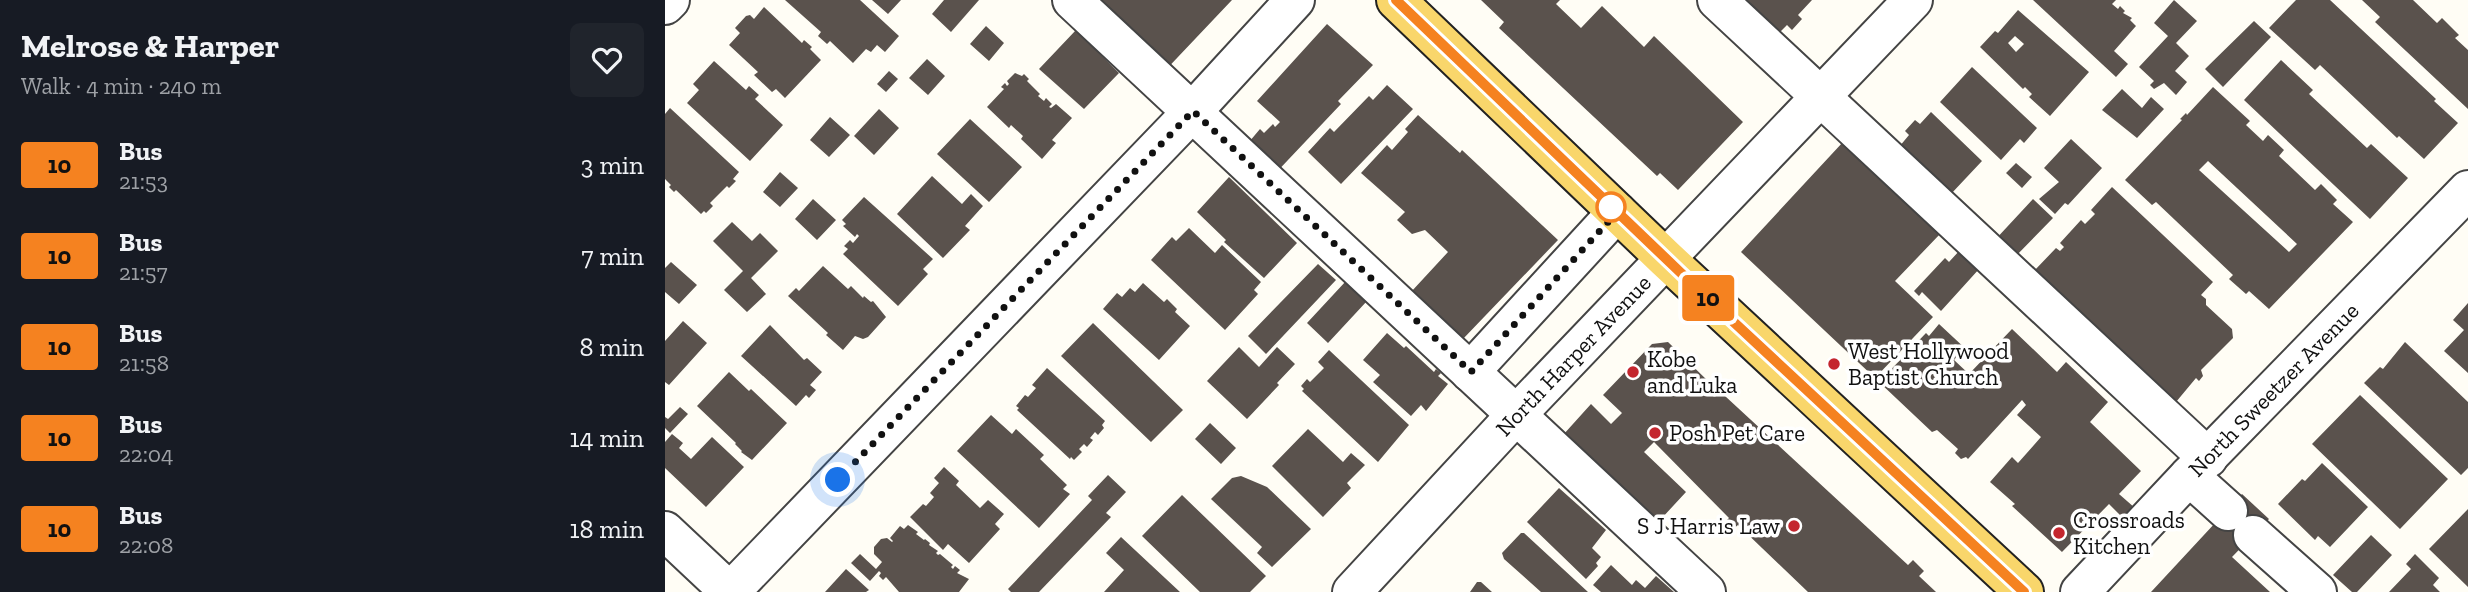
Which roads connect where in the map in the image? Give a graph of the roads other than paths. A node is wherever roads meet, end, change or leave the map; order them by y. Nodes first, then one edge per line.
1 (670, 0) edge
2 (1072, 0) edge
3 (1295, 0) edge
4 (1396, 0) edge
5 (1717, 0) edge
6 (1913, 0) edge
7 (665, 5) edge
8 (1820, 96) junction
9 (1193, 111) junction
10 (2468, 190) edge
11 (1617, 212) junction
12 (1666, 258) junction
13 (1471, 372) junction
14 (1516, 415) junction
15 (2198, 467) junction
16 (665, 531) edge
17 (730, 592) edge
18 (1352, 592) edge
19 (1706, 592) edge
20 (2024, 592) edge
21 (2080, 592) edge
22 (2317, 592) edge

1 - 7 street
2 - 9 street
3 - 9 street
4 - 11 main road
5 - 8 street
6 - 8 street, North Harper Avenue
8 - 12 street, North Harper Avenue
8 - 15 street
9 - 13 street
9 - 17 street
10 - 15 street, North Sweetzer Avenue
11 - 12 main road
11 - 13 street
12 - 14 street, North Harper Avenue
12 - 20 main road
13 - 14 street
14 - 18 street, North Harper Avenue
14 - 19 street
15 - 21 street, North Sweetzer Avenue
15 - 22 street
16 - 17 street

